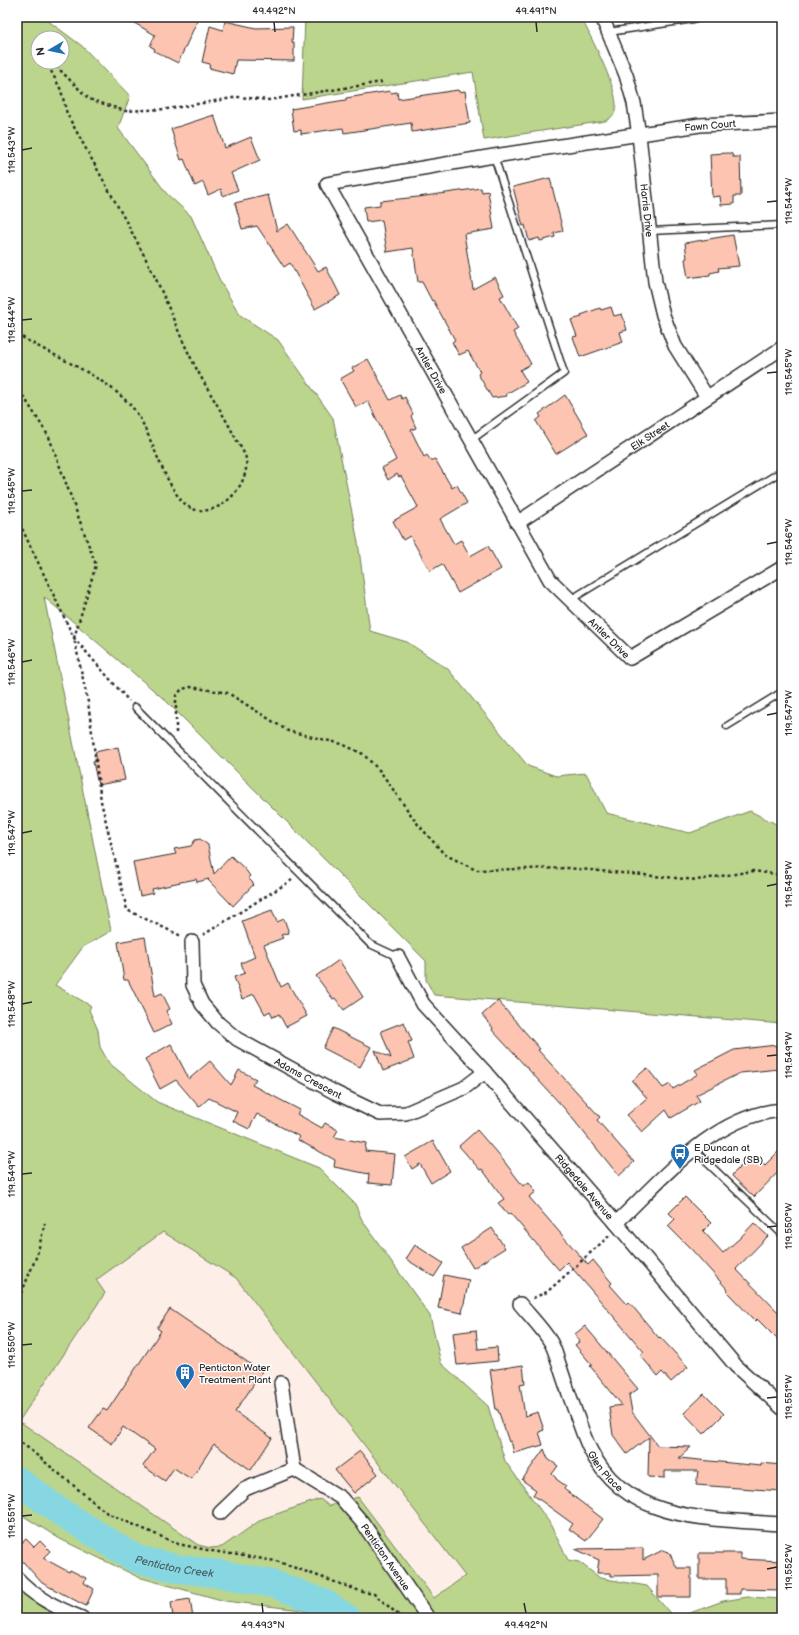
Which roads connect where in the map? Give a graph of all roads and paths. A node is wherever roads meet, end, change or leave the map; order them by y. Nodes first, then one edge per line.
1 (602, 17) edge
2 (706, 17) edge
3 (609, 32) junction
4 (382, 82) dead end
5 (782, 121) edge
6 (639, 135) junction
7 (494, 156) junction
8 (782, 225) edge
9 (650, 231) junction
10 (17, 334) edge
11 (782, 348) edge
12 (17, 386) edge
13 (707, 398) junction
14 (471, 440) junction
15 (782, 471) edge
16 (17, 518) edge
17 (518, 523) junction
18 (782, 568) edge
19 (570, 600) junction
20 (74, 638) junction
21 (782, 692) edge
22 (135, 707) joint
23 (727, 726) dead end
24 (176, 749) junction
25 (301, 874) junction
26 (782, 875) edge
27 (192, 942) junction
28 (398, 957) joint
29 (485, 1072) junction
30 (782, 1110) edge
31 (692, 1149) junction
32 (45, 1223) dead end
33 (616, 1223) junction
34 (782, 1234) edge
35 (17, 1304) edge
36 (520, 1304) joint
37 (280, 1383) dead end
38 (782, 1408) edge
39 (17, 1439) edge
40 (294, 1469) junction
41 (220, 1513) dead end
42 (782, 1524) edge
43 (17, 1578) edge
44 (82, 1618) edge
45 (402, 1618) edge
46 (428, 1618) edge

1 - 3 street, Harris Drive
2 - 3 lane
3 - 6 street, Harris Drive
4 - 10 path
5 - 6 street, Fawn Court
6 - 7 street, Antler Drive
6 - 9 street, Harris Drive
7 - 14 lane
7 - 14 street, Antler Drive
8 - 9 lane
9 - 13 street, Harris Drive
11 - 13 street, Elk Street
12 - 20 path
13 - 17 street, Elk Street
14 - 17 street, Antler Drive
15 - 19 lane
16 - 20 path
17 - 19 street, Antler Drive
18 - 19 street, Antler Drive
20 - 22 path
20 - 27 path
21 - 23 lane
22 - 24 lane
24 - 25 lane
24 - 26 path
25 - 27 path
25 - 28 lane
27 - 29 street, Adams Crescent
28 - 29 street, Ridgedale Avenue
29 - 33 street, Ridgedale Avenue
30 - 31 street
31 - 33 street
31 - 34 lane
32 - 35 path
33 - 36 path
33 - 38 street, Ridgedale Avenue
36 - 42 street, Glen Place
37 - 40 street
39 - 45 path
40 - 41 street
40 - 46 street, Penticton Avenue
43 - 44 street

